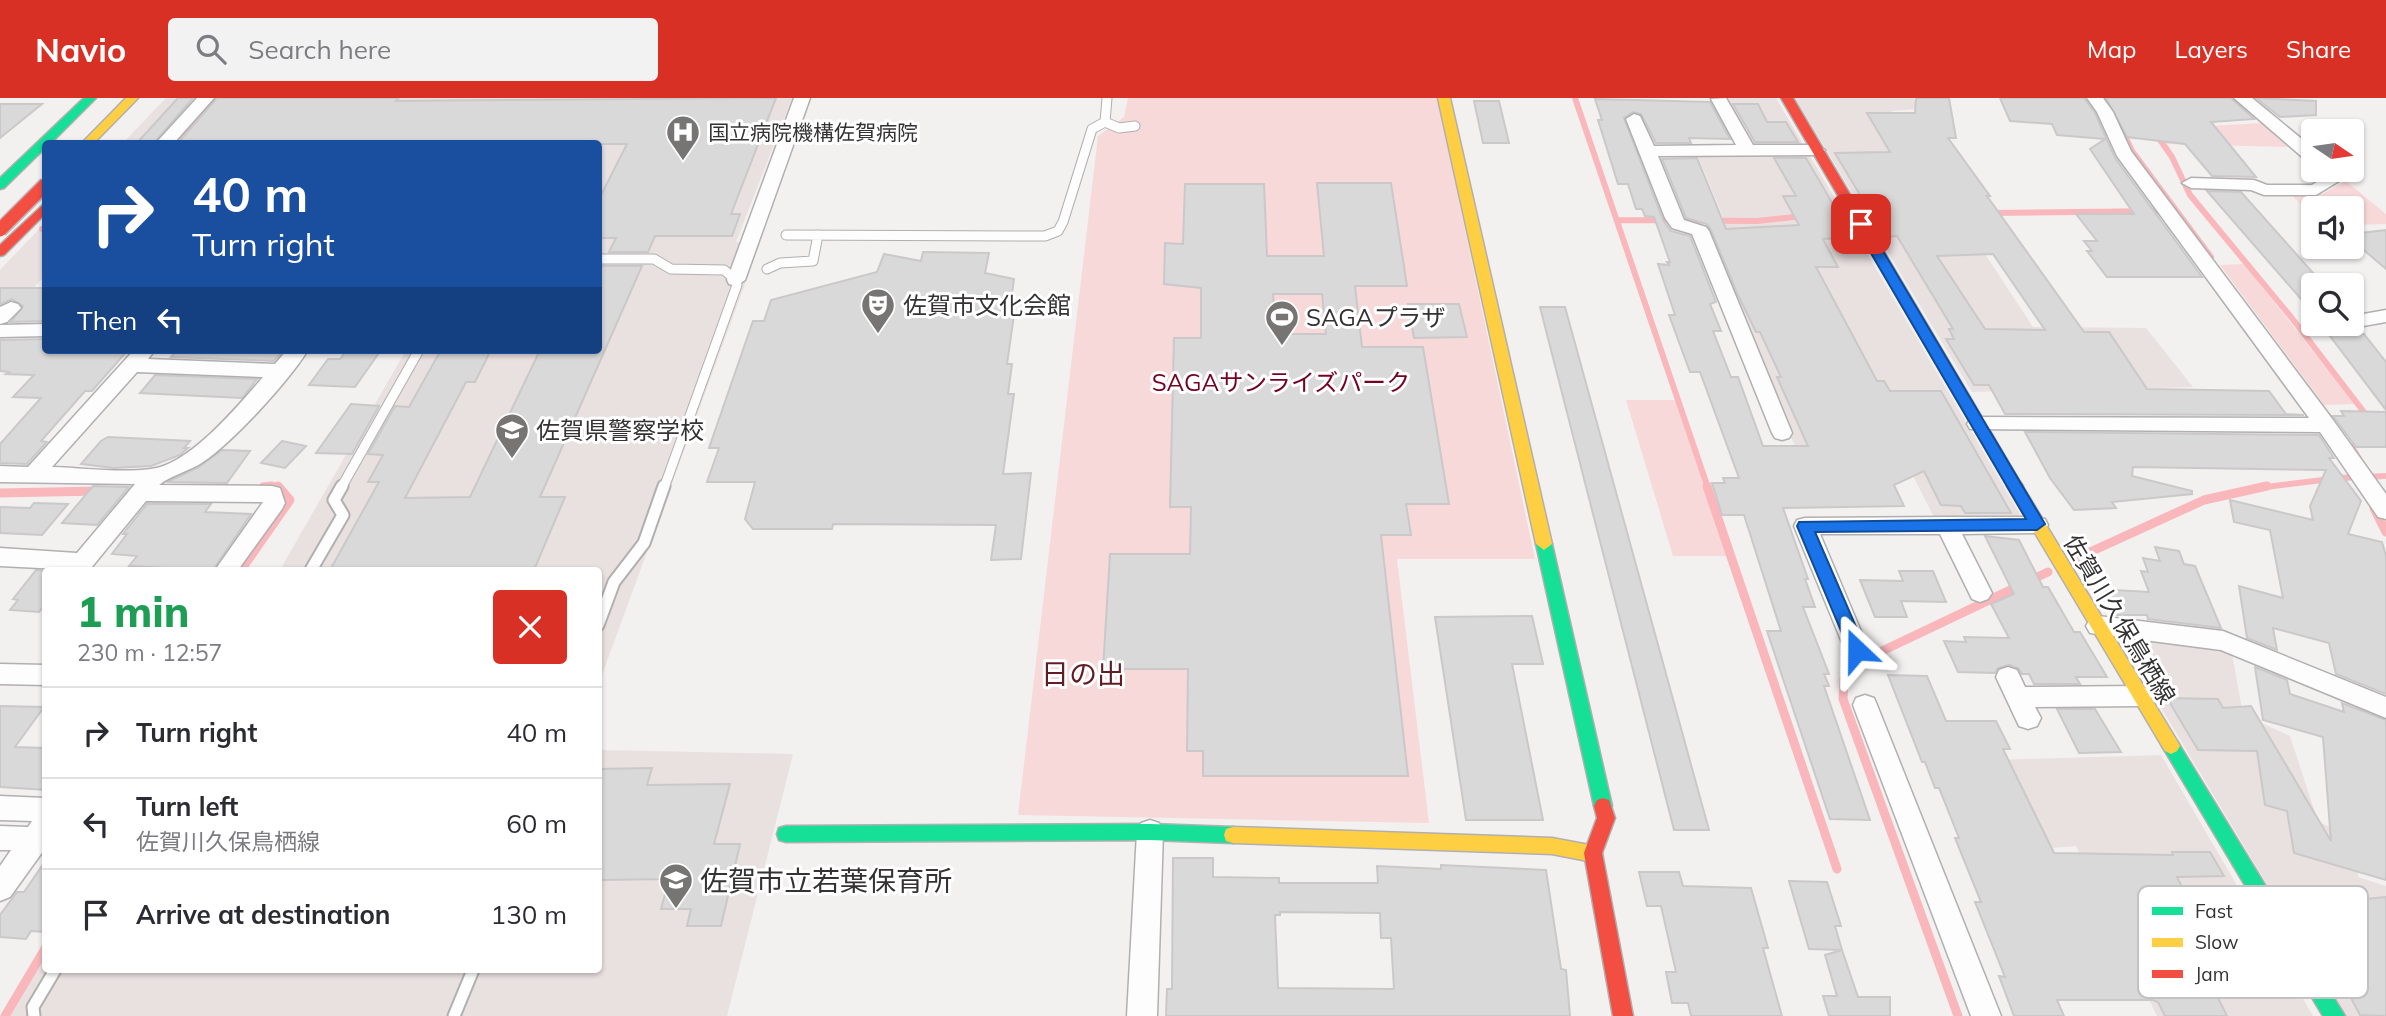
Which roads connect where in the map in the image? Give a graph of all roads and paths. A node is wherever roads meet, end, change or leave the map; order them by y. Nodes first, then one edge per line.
1 (90, 98) edge
2 (110, 98) edge
3 (132, 98) edge
4 (149, 98) edge
5 (206, 98) edge
6 (802, 98) edge
7 (1107, 98) edge
8 (1444, 98) edge
9 (1787, 98) edge
10 (2095, 98) edge
11 (2242, 98) edge
12 (1719, 99) edge
13 (1634, 119) dead end
14 (1104, 122) junction
15 (1135, 126) dead end
16 (52, 140) edge
17 (68, 140) edge
18 (90, 140) edge
19 (110, 140) edge
20 (167, 140) edge
21 (2301, 147) edge
22 (1747, 150) junction
23 (1817, 150) junction
24 (42, 151) edge
25 (1648, 151) junction
26 (42, 165) edge
27 (2328, 182) edge
28 (2191, 183) dead end
29 (42, 188) edge
30 (5, 191) edge
31 (2166, 210) joint
32 (42, 214) edge
33 (0, 219) edge
34 (0, 230) edge
35 (818, 235) junction
36 (786, 236) dead end
37 (0, 252) edge
38 (602, 259) edge
39 (767, 269) dead end
40 (736, 280) junction
41 (2386, 316) edge
42 (2364, 320) edge
43 (42, 330) edge
44 (0, 331) edge
45 (294, 354) edge
46 (417, 354) edge
47 (138, 357) edge
48 (279, 371) junction
49 (1977, 424) junction
50 (2326, 425) junction
51 (1782, 433) dead end
52 (0, 474) edge
53 (32, 476) junction
54 (148, 484) junction
55 (2386, 511) edge
56 (2037, 524) junction
57 (1947, 525) junction
58 (0, 557) edge
59 (228, 567) edge
60 (313, 567) edge
61 (1980, 593) dead end
62 (602, 614) edge
63 (2098, 626) junction
64 (1857, 650) dead end
65 (0, 674) edge
66 (42, 675) edge
67 (2140, 696) junction
68 (2018, 697) dead end
69 (1865, 705) dead end
70 (2386, 708) edge
71 (0, 808) edge
72 (42, 826) edge
73 (1150, 832) junction
74 (786, 834) dead end
75 (0, 838) edge
76 (1593, 853) junction
77 (2256, 886) edge
78 (0, 888) edge
79 (53, 973) edge
80 (472, 973) edge
81 (2324, 998) edge
82 (34, 1016) edge
83 (454, 1016) edge
84 (1142, 1016) edge
85 (1623, 1016) edge
86 (1986, 1016) edge
87 (2335, 1016) edge

1 - 16 main road
2 - 17 main road
3 - 18 main road
4 - 19 main road
5 - 20 street
6 - 40 street
7 - 14 lane
8 - 76 main road
9 - 23 main road, 佐賀川久保鳥栖線
10 - 31 street
11 - 21 street
12 - 22 street
13 - 25 street
14 - 15 lane
14 - 35 lane
22 - 23 street
22 - 25 street
23 - 49 main road, 佐賀川久保鳥栖線
24 - 30 main road
25 - 51 street
26 - 30 main road
27 - 28 street
29 - 34 main road, bridge
31 - 50 street
32 - 33 street
32 - 37 main road
35 - 36 lane
35 - 39 lane
38 - 40 lane
40 - 62 lane
41 - 42 street
43 - 44 street
45 - 48 street
46 - 60 lane
47 - 48 street
47 - 53 street
48 - 54 street
49 - 50 street
49 - 56 main road, 佐賀川久保鳥栖線
50 - 55 street
52 - 53 street
53 - 54 street
54 - 58 street
54 - 59 street
56 - 57 street
56 - 63 main road, 佐賀川久保鳥栖線
57 - 61 street
57 - 64 street
63 - 67 main road, 佐賀川久保鳥栖線
63 - 70 street
65 - 66 street
67 - 68 street
67 - 77 main road, 佐賀川久保鳥栖線
69 - 86 street
71 - 72 street
72 - 75 street
72 - 78 street
73 - 74 main road
73 - 76 main road
73 - 84 street
76 - 85 main road
79 - 82 lane
80 - 83 lane
81 - 87 main road, 佐賀川久保鳥栖線

